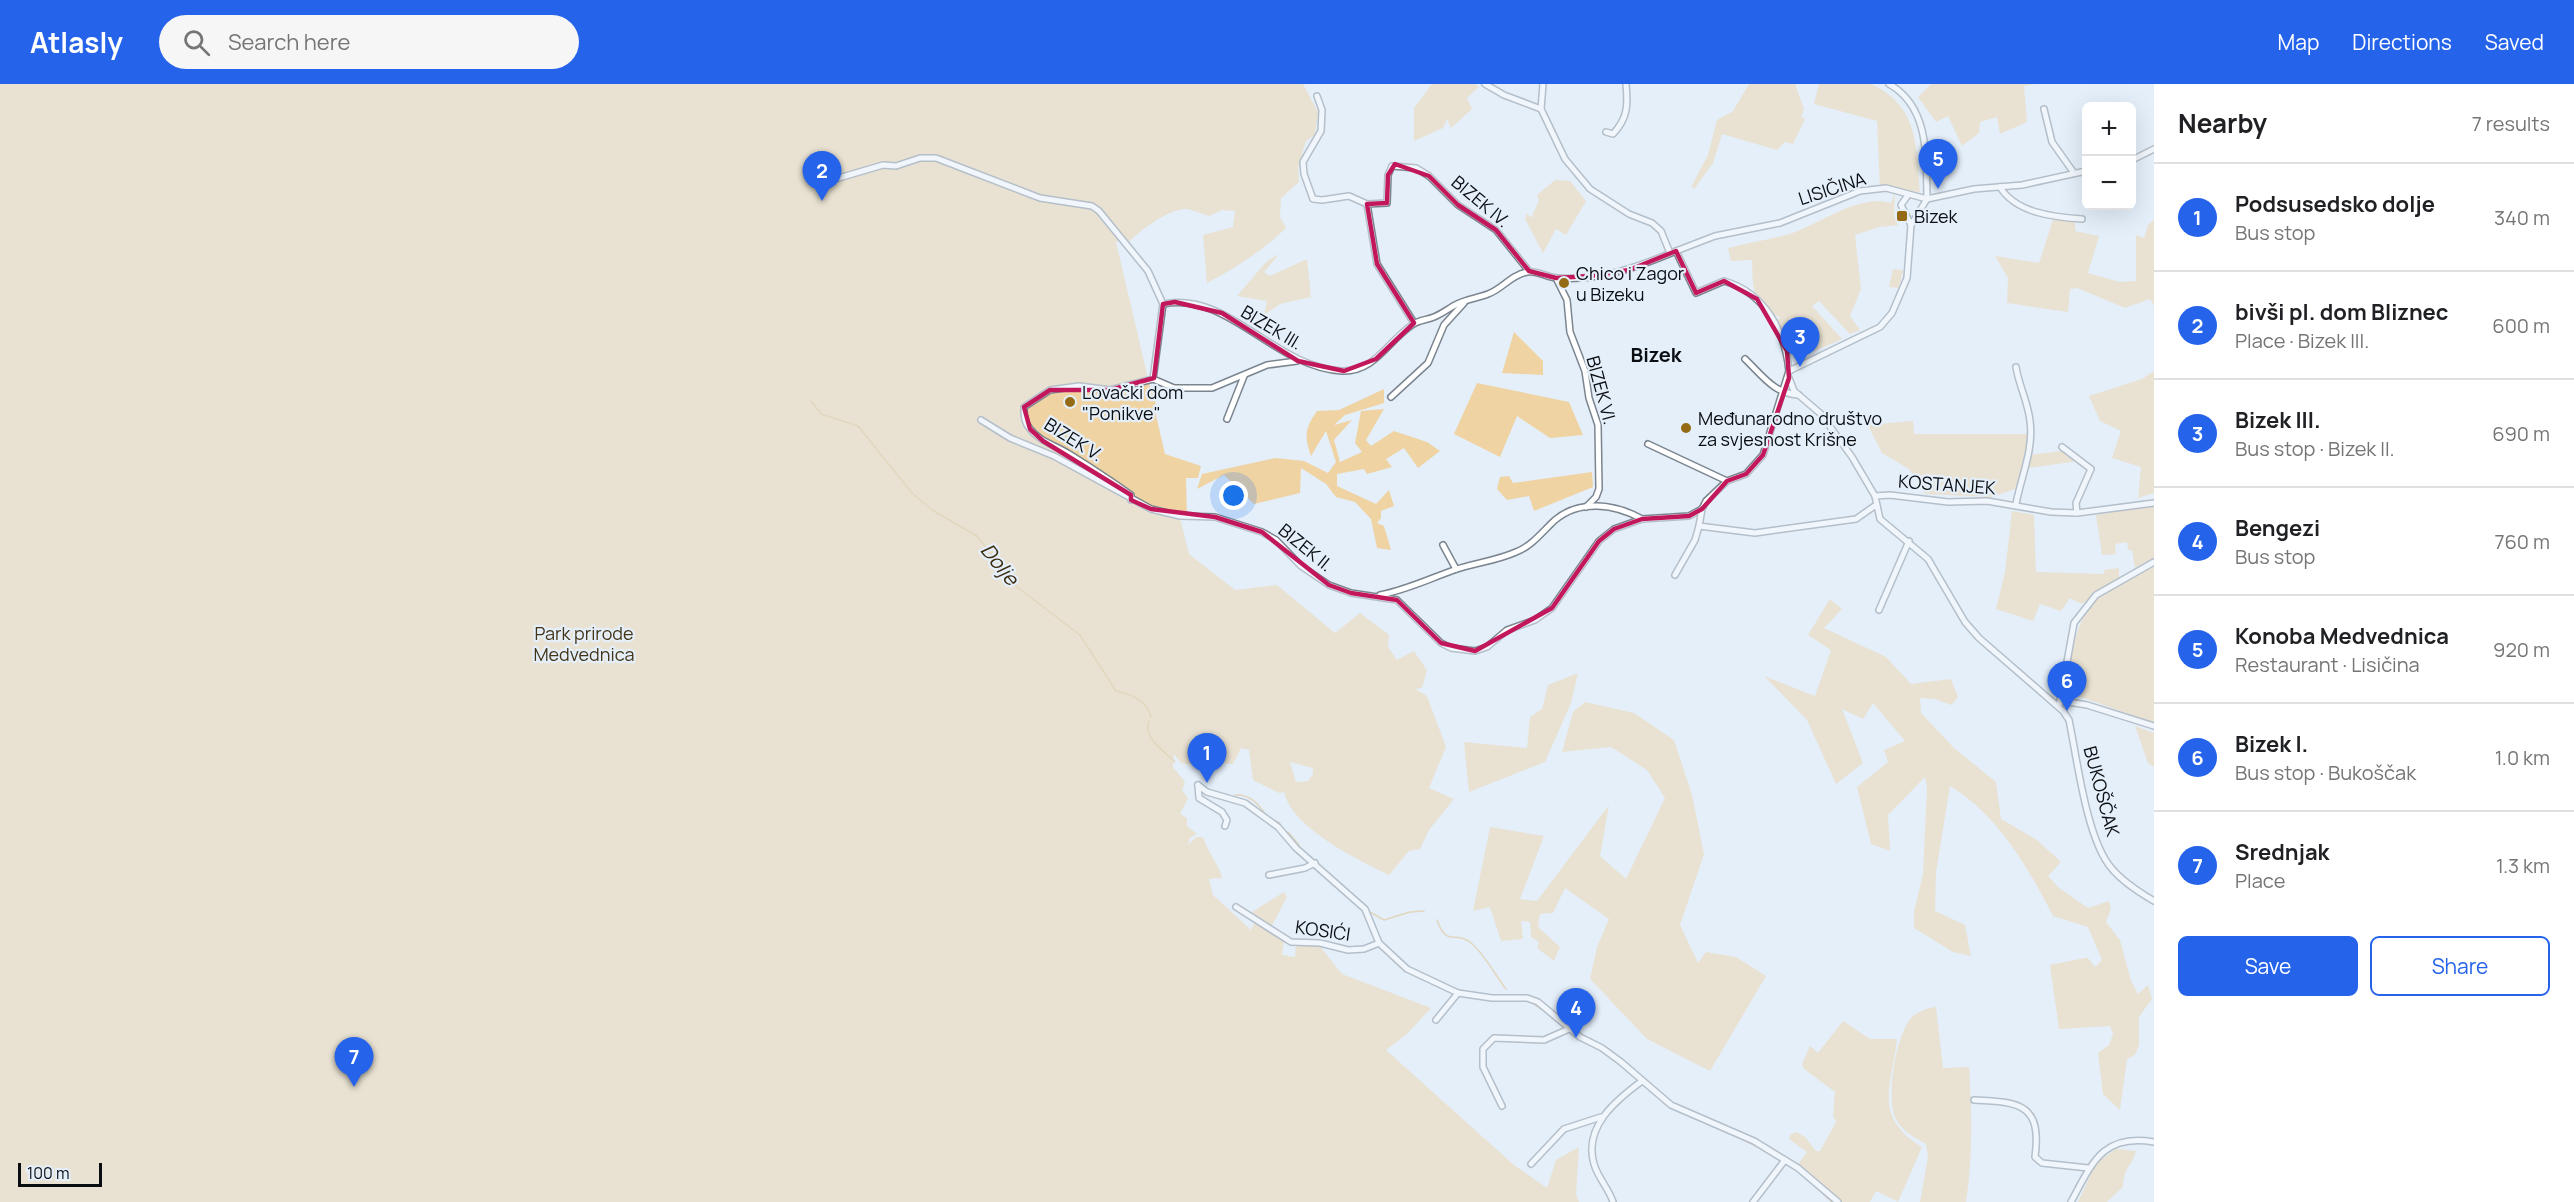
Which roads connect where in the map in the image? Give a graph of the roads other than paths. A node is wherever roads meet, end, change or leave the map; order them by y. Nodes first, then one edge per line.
1 (1485, 84) edge
2 (1543, 84) edge
3 (1626, 84) edge
4 (1889, 84) edge
5 (1317, 96) dead end
6 (1541, 109) junction
7 (2044, 110) dead end
8 (1606, 132) dead end
9 (2154, 149) edge
10 (2136, 158) edge
11 (2082, 172) edge
12 (2074, 173) junction
13 (820, 175) dead end
14 (2000, 187) junction
15 (1908, 195) junction
16 (1928, 199) junction
17 (1367, 204) junction
18 (2082, 219) dead end
19 (1911, 225) junction
20 (1673, 252) junction
21 (1529, 271) junction
22 (1556, 278) junction
23 (1467, 299) junction
24 (1163, 304) junction
25 (1414, 323) junction
26 (1745, 359) dead end
27 (1298, 361) junction
28 (2016, 367) dead end
29 (1789, 371) junction
30 (1245, 375) junction
31 (1153, 378) junction
32 (1789, 378) junction
33 (1782, 393) junction
34 (1799, 395) junction
35 (1391, 397) dead end
36 (1227, 419) dead end
37 (981, 420) dead end
38 (1648, 444) dead end
39 (2062, 447) dead end
40 (1727, 481) junction
41 (1875, 496) junction
42 (1131, 500) junction
43 (2154, 503) edge
44 (2016, 504) junction
45 (1876, 506) junction
46 (1585, 508) junction
47 (1702, 509) junction
48 (2077, 513) junction
49 (1642, 519) junction
50 (1699, 526) junction
51 (1909, 541) junction
52 (1443, 545) dead end
53 (2154, 562) edge
54 (1456, 569) junction
55 (1675, 575) dead end
56 (1375, 596) junction
57 (1879, 610) dead end
58 (2060, 703) junction
59 (2154, 726) edge
60 (1225, 826) dead end
61 (1314, 863) junction
62 (1269, 875) dead end
63 (2154, 901) edge
64 (1236, 907) dead end
65 (1379, 943) junction
66 (1458, 993) junction
67 (1436, 1020) dead end
68 (1569, 1029) junction
69 (1642, 1081) junction
70 (1974, 1100) dead end
71 (1502, 1106) dead end
72 (1601, 1117) junction
73 (2154, 1142) edge
74 (1785, 1160) junction
75 (1531, 1164) dead end
76 (2088, 1168) junction
77 (1613, 1202) edge
78 (1753, 1202) edge
79 (1838, 1202) edge
80 (2071, 1202) edge

1 - 6 street
2 - 6 street
3 - 8 street
4 - 16 street
5 - 17 street
6 - 20 street
7 - 12 street
9 - 10 street
11 - 12 street, LISIČINA
12 - 14 street, LISIČINA
13 - 24 street
14 - 16 street, LISIČINA
14 - 18 street
15 - 16 street, LISIČINA
15 - 19 street
15 - 20 street, LISIČINA
16 - 19 street
17 - 21 street, BIZEK IV.
17 - 25 street
19 - 29 street
20 - 22 street
20 - 29 street
21 - 22 street
21 - 23 street, BIZEK III.
22 - 46 street, BIZEK VI.
23 - 25 street, BIZEK III.
23 - 35 street
24 - 27 street, BIZEK III.
24 - 31 street
25 - 27 street, BIZEK III.
26 - 33 street
27 - 30 street
28 - 44 street, KOSTANJEK
29 - 32 street, BIZEK II.
30 - 31 street
30 - 36 street
31 - 42 street, BIZEK V.
32 - 33 street, BIZEK II.
32 - 34 street
33 - 34 street
33 - 40 street, BIZEK II.
34 - 41 street
37 - 42 street, BIZEK II.
38 - 40 street
39 - 48 street
40 - 47 street, BIZEK II.
41 - 44 street, KOSTANJEK
41 - 45 street
42 - 56 street, BIZEK II.
43 - 48 street, KOSTANJEK
44 - 48 street, KOSTANJEK
45 - 50 street
45 - 51 street
46 - 49 street
46 - 54 street
47 - 49 street, BIZEK II.
47 - 50 street
49 - 56 street, BIZEK II.
50 - 55 street
51 - 57 street
51 - 58 street
52 - 54 street
53 - 58 street
54 - 56 street
58 - 59 street
58 - 63 street, BUKOŠČAK
60 - 61 street
61 - 62 street
61 - 65 street
64 - 65 street, KOSIĆI
65 - 66 street
66 - 67 street
66 - 68 street
68 - 69 street
68 - 71 street
69 - 72 street
69 - 74 street
70 - 76 street
72 - 75 street
72 - 77 street
73 - 76 street
74 - 78 street
74 - 79 street
76 - 80 street

